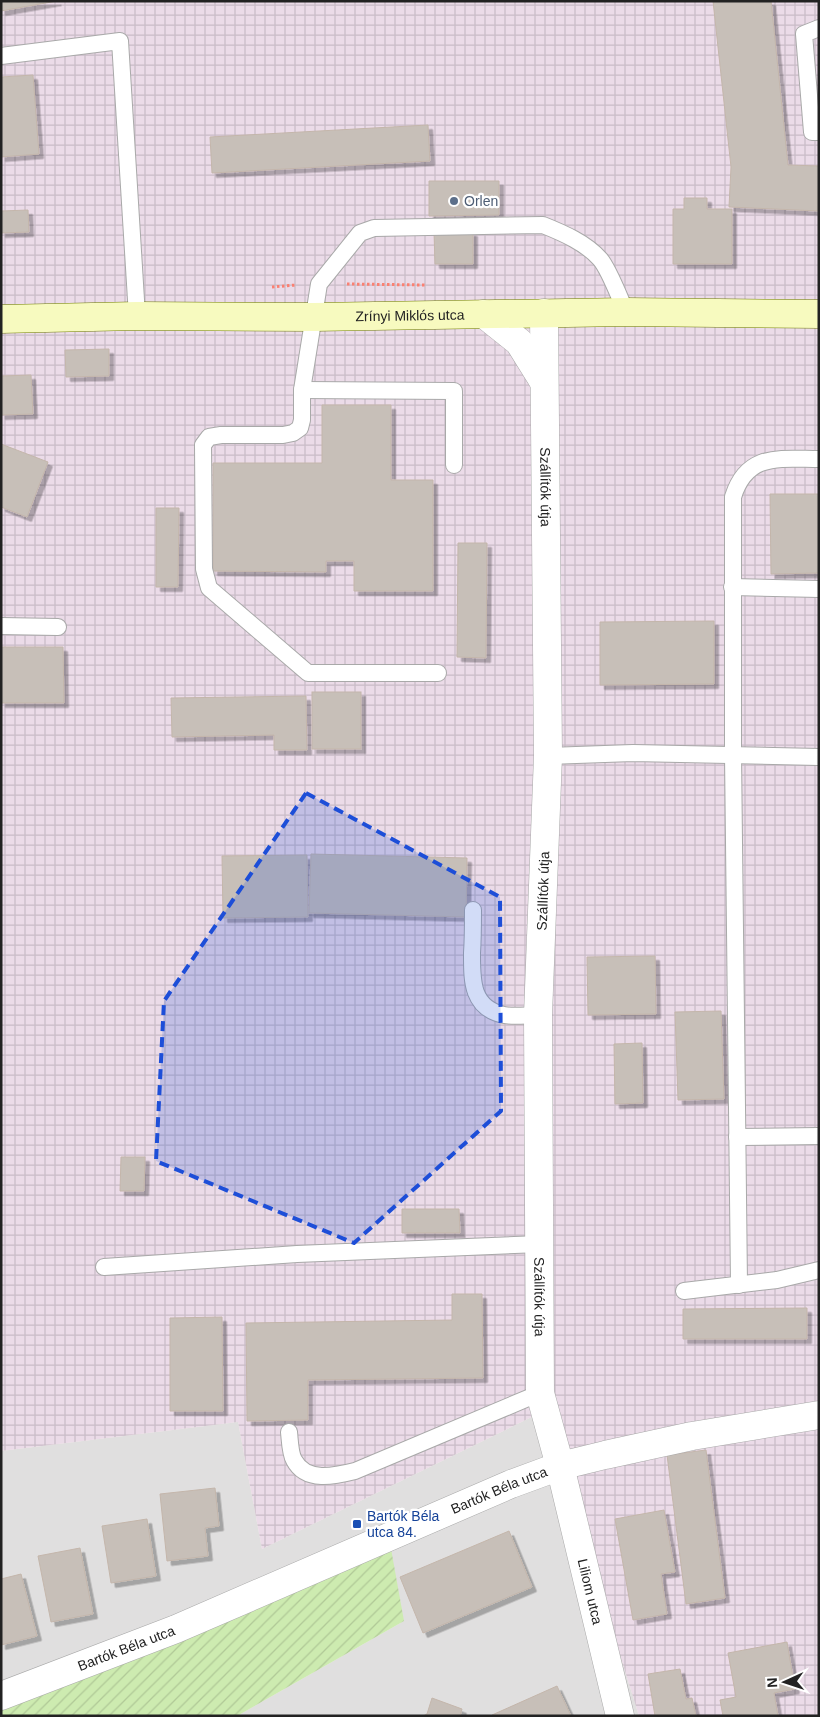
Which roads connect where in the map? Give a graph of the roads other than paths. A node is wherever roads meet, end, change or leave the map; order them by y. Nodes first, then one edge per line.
1 (819, 28) edge
2 (1, 56) edge
3 (819, 132) edge
4 (626, 312) junction
5 (544, 313) junction
6 (484, 314) junction
7 (819, 314) edge
8 (137, 316) junction
9 (314, 317) junction
10 (1, 319) edge
11 (544, 382) junction
12 (302, 390) junction
13 (819, 459) edge
14 (454, 465) dead end
15 (732, 588) junction
16 (819, 589) edge
17 (1, 626) edge
18 (58, 627) dead end
19 (438, 673) dead end
20 (733, 754) junction
21 (817, 754) edge
22 (548, 756) junction
23 (473, 910) dead end
24 (538, 1015) junction
25 (737, 1136) junction
26 (819, 1136) edge
27 (540, 1244) junction
28 (104, 1267) dead end
29 (819, 1270) edge
30 (739, 1285) junction
31 (684, 1291) dead end
32 (540, 1393) junction
33 (819, 1415) edge
34 (289, 1432) dead end
35 (560, 1466) junction
36 (1, 1696) edge
37 (620, 1716) edge

1 - 3 lane
2 - 8 lane
4 - 5 main road, Zrínyi Miklós utca
4 - 7 main road, Zrínyi Miklós utca
4 - 9 lane
5 - 6 main road, Zrínyi Miklós utca
5 - 11 street, Szállítók útja
6 - 9 main road, Zrínyi Miklós utca
6 - 11 street
8 - 9 main road, Zrínyi Miklós utca
8 - 10 main road, Zrínyi Miklós utca
9 - 12 lane
11 - 22 street, Szállítók útja
12 - 14 lane
12 - 19 lane
13 - 15 lane
15 - 16 lane
15 - 20 lane
17 - 18 lane
20 - 21 lane
20 - 22 lane
20 - 25 lane
22 - 24 street, Szállítók útja
23 - 24 lane
24 - 27 street, Szállítók útja
25 - 26 lane
25 - 30 lane
27 - 28 lane
27 - 32 street, Szállítók útja
29 - 30 lane
30 - 31 lane
32 - 34 lane
32 - 35 street, Szállítók útja
33 - 35 street, Bartók Béla utca
35 - 36 street, Bartók Béla utca
35 - 37 street, Liliom utca

